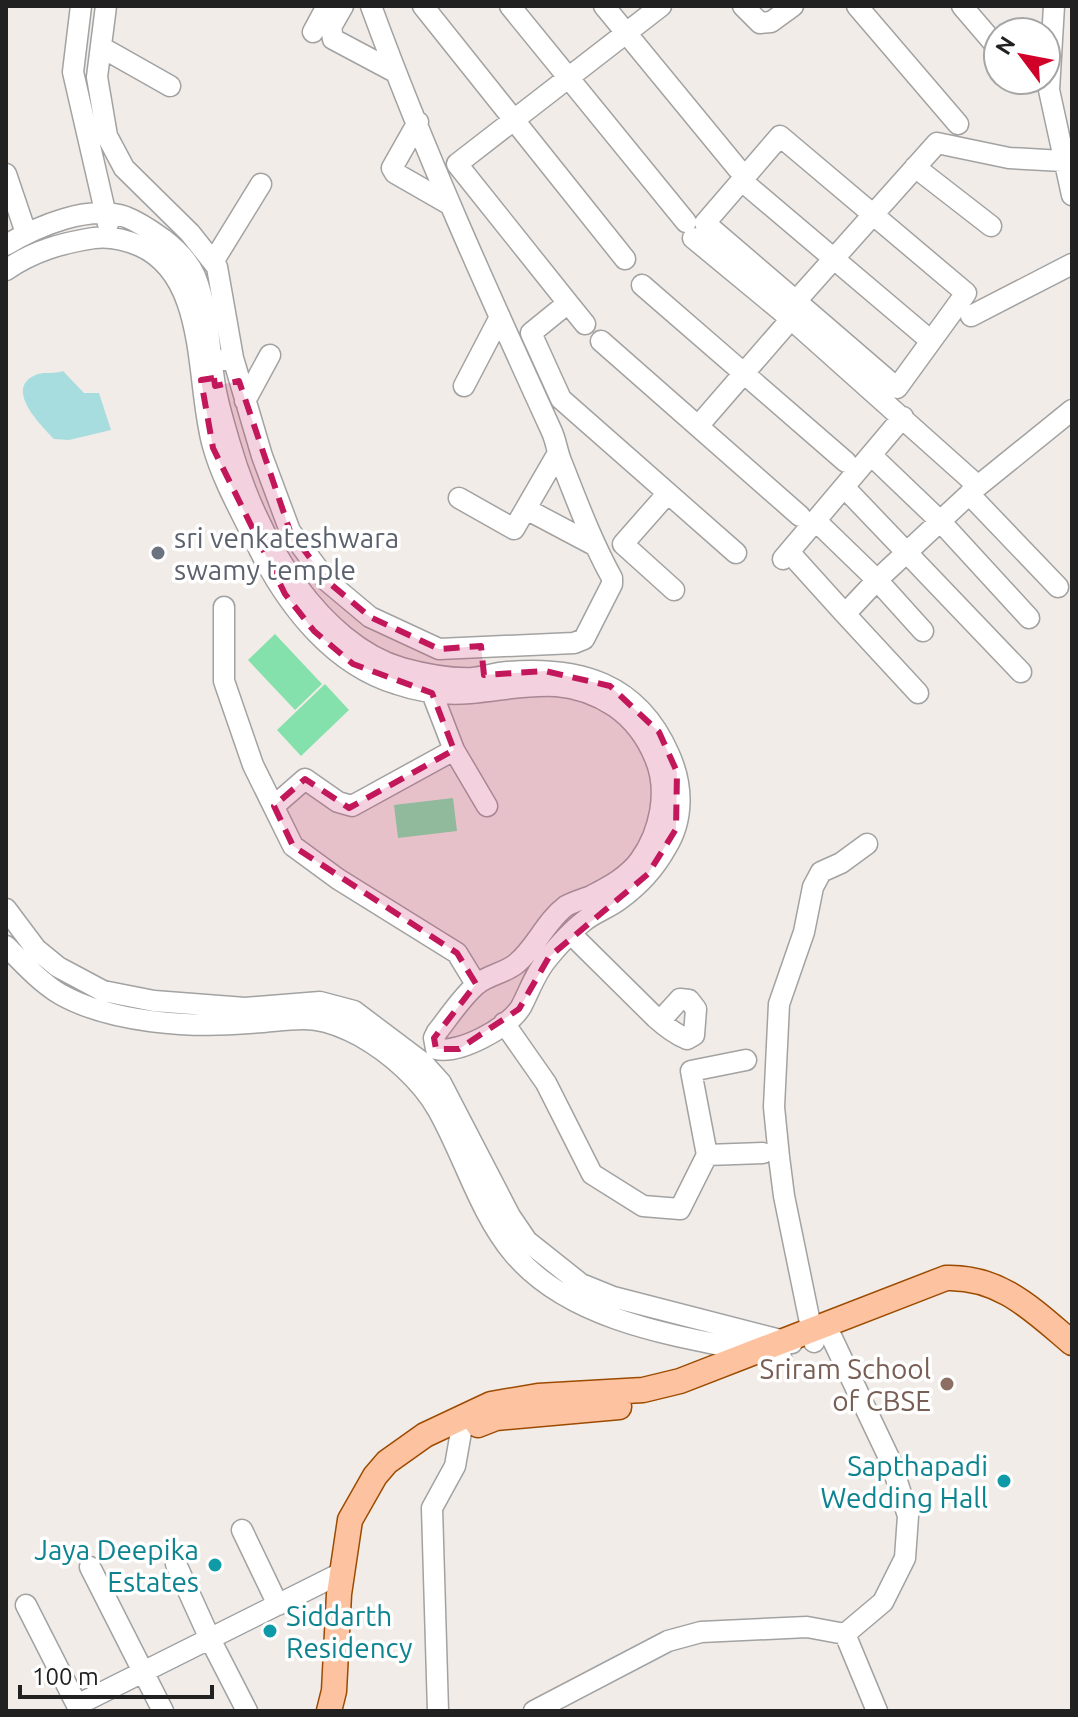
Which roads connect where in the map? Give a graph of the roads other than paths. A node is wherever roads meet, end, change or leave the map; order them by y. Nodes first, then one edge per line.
1 (81, 6) edge
2 (106, 6) edge
3 (327, 6) edge
4 (343, 6) edge
5 (371, 6) edge
6 (423, 6) edge
7 (510, 6) edge
8 (604, 6) edge
9 (661, 6) edge
10 (743, 6) edge
11 (773, 6) edge
12 (793, 6) edge
13 (857, 6) edge
14 (962, 6) edge
15 (1054, 6) edge
16 (760, 23) junction
17 (982, 29) edge
18 (313, 32) dead end
19 (626, 34) junction
20 (101, 47) junction
21 (395, 72) junction
22 (567, 79) junction
23 (170, 86) dead end
24 (414, 115) junction
25 (515, 120) junction
26 (958, 124) dead end
27 (1063, 161) junction
28 (915, 167) junction
29 (377, 170) dead end
30 (6, 174) edge
31 (740, 175) junction
32 (261, 184) dead end
33 (1072, 195) edge
34 (449, 204) junction
35 (107, 213) junction
36 (873, 214) junction
37 (991, 226) dead end
38 (26, 233) junction
39 (109, 236) junction
40 (6, 245) edge
41 (625, 259) dead end
42 (834, 259) junction
43 (213, 262) junction
44 (1072, 264) edge
45 (6, 270) edge
46 (642, 285) dead end
47 (568, 303) junction
48 (793, 310) junction
49 (971, 316) dead end
50 (500, 317) junction
51 (585, 324) dead end
52 (601, 341) dead end
53 (931, 341) junction
54 (270, 355) dead end
55 (233, 358) junction
56 (744, 372) junction
57 (210, 376) junction
58 (464, 386) dead end
59 (242, 391) junction
60 (1072, 410) edge
61 (903, 417) junction
62 (699, 425) junction
63 (558, 453) junction
64 (871, 455) junction
65 (846, 462) dead end
66 (844, 487) junction
67 (973, 490) junction
68 (667, 494) junction
69 (459, 498) dead end
70 (526, 509) junction
71 (808, 518) junction
72 (940, 521) junction
73 (594, 545) junction
74 (908, 551) junction
75 (736, 553) dead end
76 (877, 580) junction
77 (1058, 587) dead end
78 (674, 590) dead end
79 (224, 607) dead end
80 (845, 614) junction
81 (1029, 618) dead end
82 (923, 631) dead end
83 (507, 645) junction
84 (481, 646) junction
85 (510, 672) junction
86 (1021, 672) dead end
87 (485, 675) junction
88 (421, 684) junction
89 (918, 693) dead end
90 (454, 750) junction
91 (274, 806) junction
92 (487, 806) dead end
93 (867, 844) dead end
94 (6, 909) edge
95 (571, 934) junction
96 (6, 946) edge
97 (517, 963) junction
98 (534, 977) junction
99 (476, 984) junction
100 (660, 1021) dead end
101 (504, 1023) junction
102 (746, 1060) dead end
103 (423, 1062) junction
104 (763, 1153) dead end
105 (707, 1155) junction
106 (735, 1327) junction
107 (1072, 1343) edge
108 (722, 1344) junction
109 (798, 1344) junction
110 (1072, 1360) edge
111 (461, 1432) junction
112 (242, 1530) dead end
113 (176, 1564) dead end
114 (90, 1567) dead end
115 (341, 1573) junction
116 (26, 1605) dead end
117 (278, 1605) junction
118 (845, 1634) junction
119 (210, 1639) junction
120 (143, 1672) junction
121 (79, 1708) edge
122 (163, 1711) edge
123 (247, 1711) edge
124 (329, 1711) edge
125 (340, 1711) edge
126 (438, 1711) edge
127 (534, 1711) edge
128 (877, 1711) edge

1 - 35 street
2 - 20 street
3 - 18 street
4 - 21 street
5 - 21 street
6 - 25 street
7 - 22 street
8 - 19 street
9 - 19 street
10 - 16 street
11 - 16 street
12 - 16 street
13 - 26 street
14 - 17 street
15 - 27 street
19 - 22 street
19 - 31 street
20 - 23 street
20 - 43 street
21 - 24 street
22 - 25 street
22 - 48 street
24 - 29 street
24 - 34 street
24 - 34 street
25 - 41 street
25 - 47 street
27 - 28 street
27 - 33 street
28 - 36 street
28 - 37 street
30 - 38 street
31 - 36 street
31 - 42 street
31 - 48 street
32 - 43 street
34 - 50 street
35 - 38 street
35 - 39 street
35 - 57 street
36 - 42 street
36 - 53 street
38 - 40 street
39 - 45 street
39 - 57 street
42 - 48 street
42 - 53 street
43 - 55 street
44 - 49 street
46 - 56 street
47 - 51 street
47 - 68 street
48 - 53 street
48 - 56 street
48 - 61 street
50 - 58 street
50 - 63 street
52 - 62 street
54 - 59 street
55 - 57 street
55 - 59 street
56 - 62 street
56 - 65 street
57 - 59 street
57 - 88 street
59 - 84 street
60 - 67 street
61 - 64 street
61 - 67 street
62 - 71 street
63 - 70 street
63 - 73 street
64 - 66 street
64 - 72 street
66 - 71 street
66 - 74 street
67 - 72 street
67 - 77 street
68 - 75 street
68 - 78 street
69 - 70 street
70 - 73 street
71 - 76 street
71 - 80 street
72 - 74 street
72 - 81 street
73 - 83 street
74 - 76 street
74 - 86 street
76 - 80 street
76 - 82 street
79 - 91 street
80 - 89 street
83 - 84 street
83 - 85 street
84 - 87 street
85 - 87 street
85 - 95 street
87 - 88 street
88 - 90 street
88 - 97 street
90 - 91 street
90 - 92 street
91 - 99 street
93 - 109 street
94 - 103 street
95 - 98 street
95 - 100 street
96 - 103 street
97 - 98 street
97 - 99 street
98 - 101 street
99 - 103 street
101 - 103 street
101 - 105 street
102 - 105 street
103 - 106 street
103 - 108 street
104 - 105 street
106 - 108 street
106 - 109 street
107 - 109 main road
108 - 109 street
109 - 110 main road
109 - 111 main road
109 - 115 main road
109 - 118 street
111 - 125 main road
111 - 126 street
112 - 117 street
113 - 119 street
114 - 120 street
115 - 117 street
115 - 124 main road
116 - 121 street
117 - 119 street
118 - 127 street
118 - 128 street
119 - 120 street
119 - 123 street
120 - 121 street
120 - 122 street

